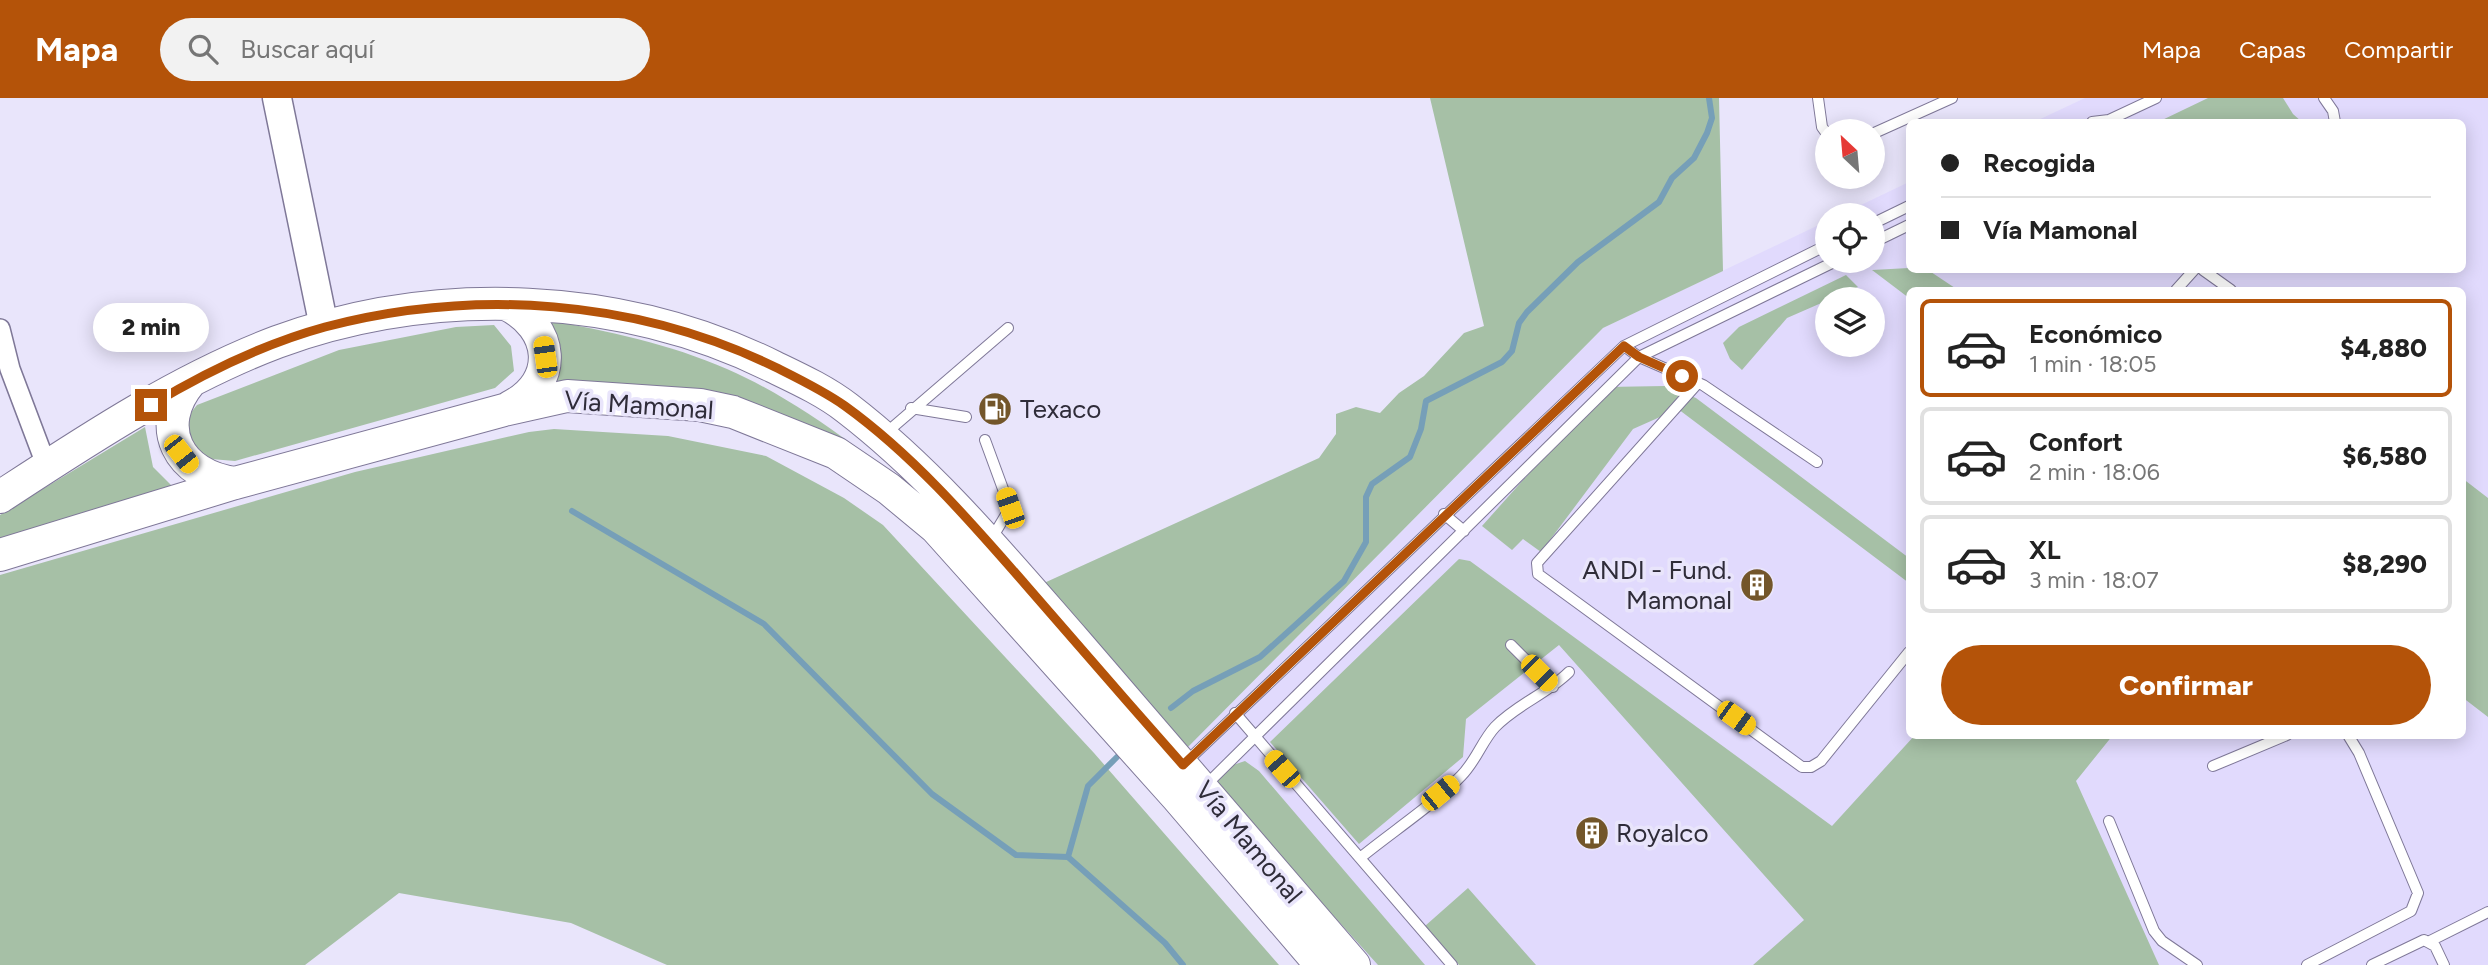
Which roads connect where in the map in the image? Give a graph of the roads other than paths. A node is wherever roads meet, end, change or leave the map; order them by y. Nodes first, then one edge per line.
1 (277, 98) edge
2 (1818, 98) edge
3 (1952, 98) edge
4 (2156, 98) edge
5 (2324, 98) edge
6 (1821, 119) edge
7 (2111, 119) edge
8 (2334, 119) edge
9 (1885, 128) edge
10 (1906, 207) edge
11 (1885, 218) edge
12 (1906, 226) edge
13 (1885, 237) edge
14 (1815, 251) edge
15 (1802, 257) junction
16 (1815, 272) edge
17 (2190, 273) edge
18 (2207, 273) edge
19 (1810, 274) junction
20 (2179, 287) edge
21 (2227, 287) edge
22 (506, 304) junction
23 (324, 327) junction
24 (1007, 328) dead end
25 (0, 329) edge
26 (1624, 346) junction
27 (1639, 357) junction
28 (192, 380) junction
29 (1698, 383) junction
30 (911, 408) junction
31 (505, 410) junction
32 (966, 417) dead end
33 (882, 437) junction
34 (985, 440) dead end
35 (1817, 462) dead end
36 (47, 467) junction
37 (235, 483) junction
38 (0, 498) edge
39 (1444, 514) junction
40 (1464, 531) junction
41 (989, 543) junction
42 (0, 555) edge
43 (1511, 645) dead end
44 (1906, 656) edge
45 (1569, 672) dead end
46 (1553, 687) junction
47 (1235, 713) junction
48 (1253, 736) junction
49 (2277, 739) edge
50 (2351, 739) edge
51 (2213, 766) dead end
52 (1193, 776) junction
53 (2109, 821) dead end
54 (1360, 858) junction
55 (2488, 912) edge
56 (2430, 941) junction
57 (1321, 965) edge
58 (1354, 965) edge
59 (1452, 965) edge
60 (2197, 965) edge
61 (2307, 965) edge
62 (2372, 965) edge
63 (2444, 965) edge

1 - 23 street
2 - 6 lane
3 - 9 lane
4 - 7 lane
5 - 8 lane
10 - 11 lane
12 - 13 lane
14 - 15 lane
15 - 19 lane
15 - 26 lane
16 - 19 lane
17 - 20 lane
18 - 21 lane
19 - 27 lane
22 - 23 main road, Vía Mamonal
22 - 31 main road
22 - 33 main road, Vía Mamonal
23 - 28 main road, Vía Mamonal
24 - 30 lane
25 - 36 street
26 - 27 lane
26 - 39 lane
27 - 29 lane
27 - 40 lane
28 - 36 main road, Vía Mamonal
28 - 37 main road
29 - 35 lane
29 - 44 lane
30 - 32 lane
30 - 33 lane
31 - 37 main road, Vía Mamonal
31 - 57 main road, Vía Mamonal
33 - 41 main road, Vía Mamonal
34 - 41 lane
36 - 38 main road, Vía Mamonal
37 - 42 main road, Vía Mamonal
39 - 40 lane
39 - 47 lane
40 - 48 lane
41 - 52 main road, Vía Mamonal
43 - 46 lane
45 - 46 lane
46 - 54 lane
47 - 48 lane
47 - 52 lane
48 - 52 lane
48 - 54 lane
49 - 51 lane
50 - 61 lane
52 - 58 main road, Vía Mamonal
53 - 60 lane
54 - 59 lane
55 - 56 lane
56 - 62 lane
56 - 63 lane

